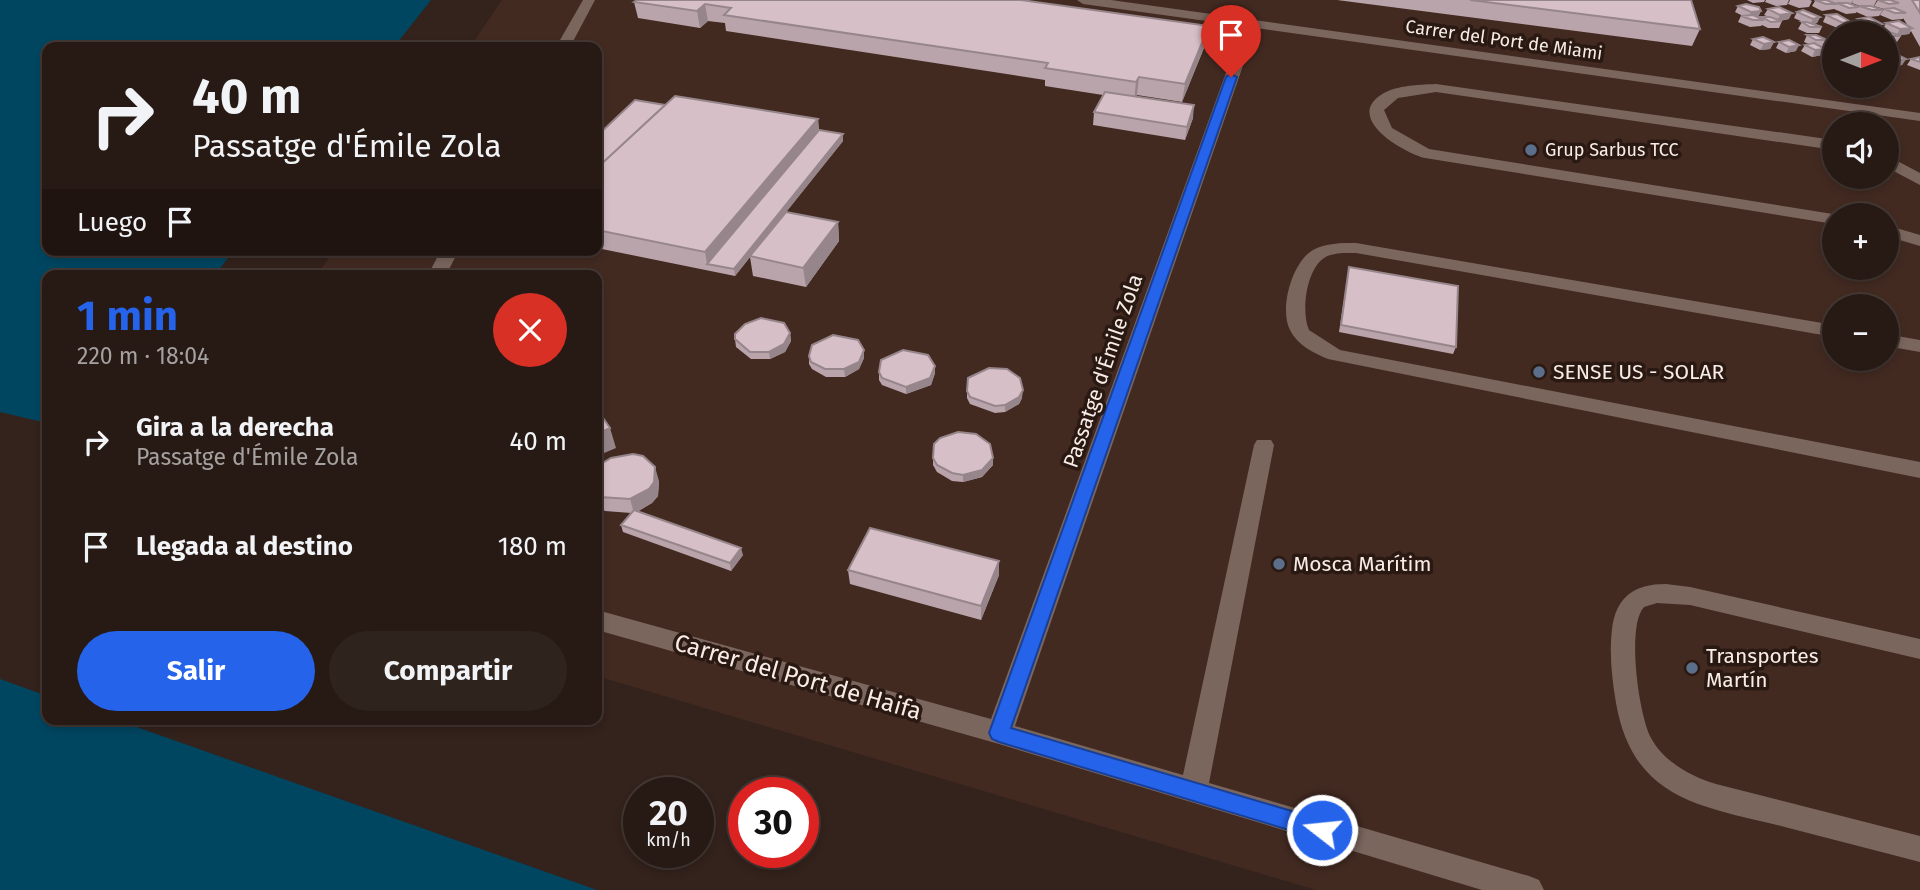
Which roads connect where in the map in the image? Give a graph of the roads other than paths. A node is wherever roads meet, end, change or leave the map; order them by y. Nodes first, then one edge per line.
1 (589, 0) edge
2 (1083, 0) edge
3 (1153, 0) edge
4 (1250, 25) junction
5 (566, 42) edge
6 (1920, 102) edge
7 (1920, 117) edge
8 (1822, 143) edge
9 (1899, 168) edge
10 (1920, 180) edge
11 (1822, 217) edge
12 (1899, 234) edge
13 (1920, 241) edge
14 (1822, 329) edge
15 (1899, 342) edge
16 (1920, 346) edge
17 (1264, 445) dead end
18 (1920, 470) edge
19 (602, 621) edge
20 (1920, 649) edge
21 (999, 733) junction
22 (1194, 792) junction
23 (1920, 849) edge
24 (1529, 890) edge

1 - 5 street
2 - 4 street, Carrer del Port de Miami
3 - 6 street, Carrer del Port de Miami
4 - 7 street, Carrer del Port de Miami
4 - 21 street, Passatge d'Émile Zola
8 - 11 street
9 - 10 street
12 - 13 street
14 - 18 street
15 - 16 street
17 - 22 street
19 - 21 street, Carrer del Port de Haifa
20 - 23 street
21 - 22 street, Carrer del Port de Haifa
22 - 24 street, Carrer del Port de Haifa

